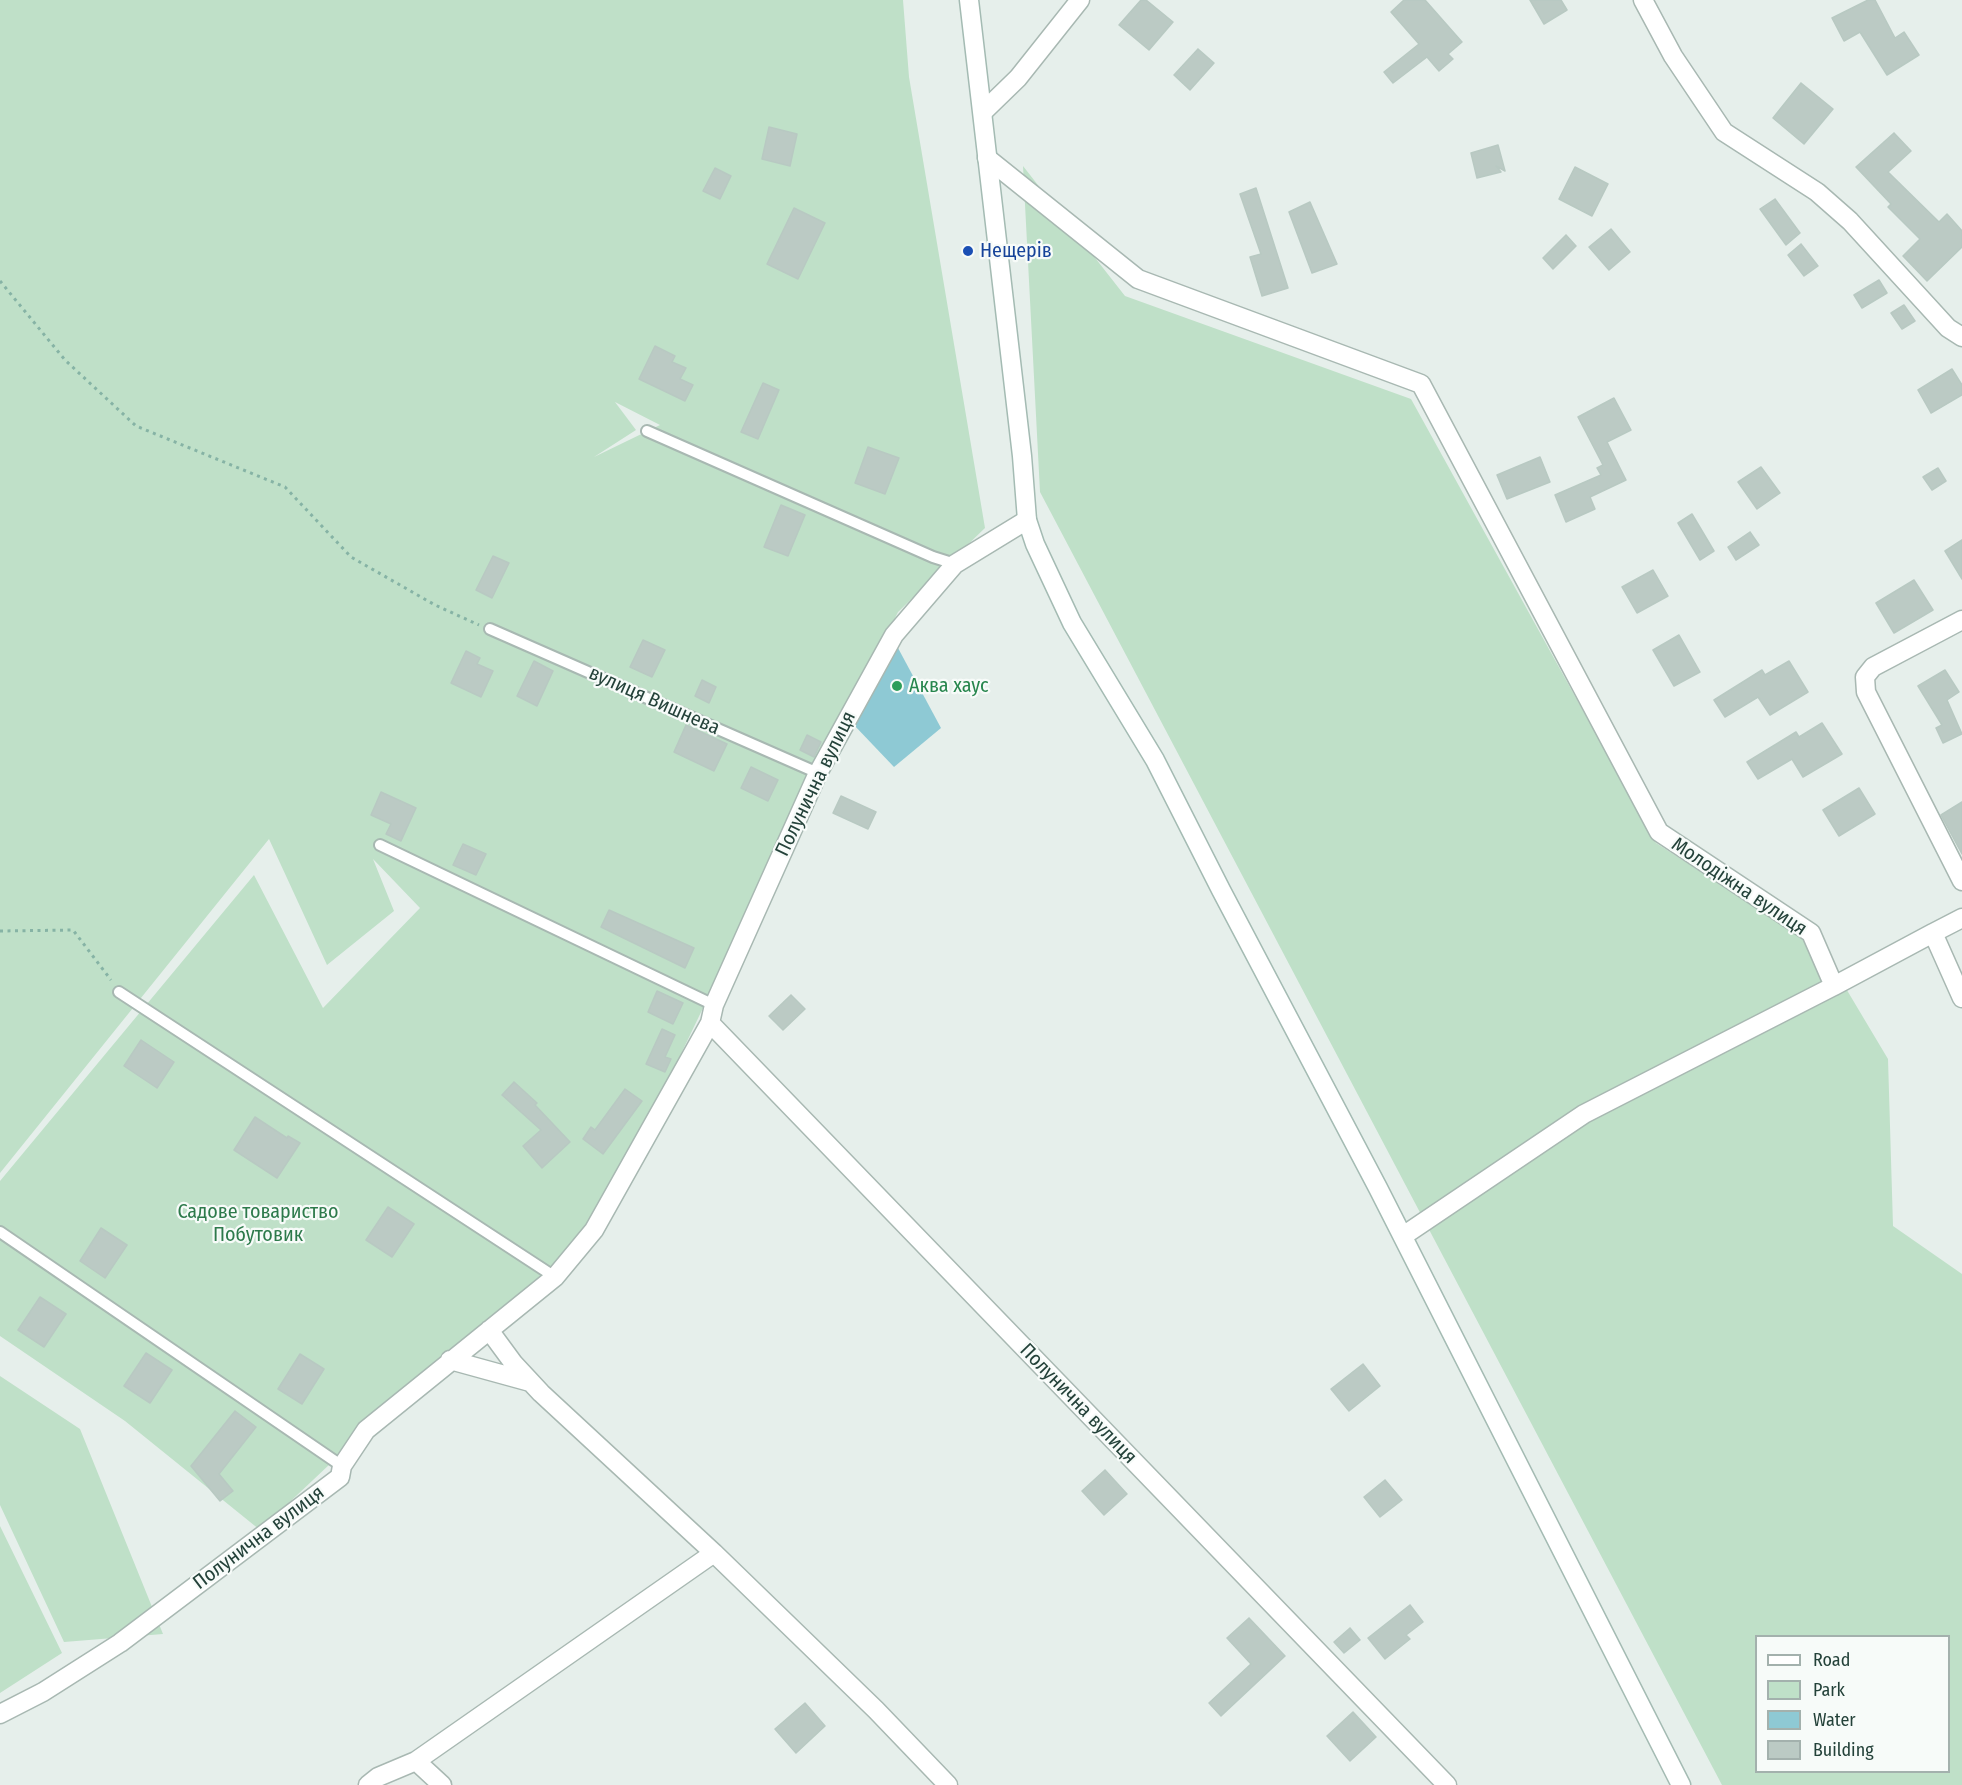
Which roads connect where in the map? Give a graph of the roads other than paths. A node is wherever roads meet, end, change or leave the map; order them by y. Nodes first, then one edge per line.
1 (969, 0) edge
2 (1080, 0) edge
3 (1643, 0) edge
4 (983, 112) junction
5 (987, 158) junction
6 (1955, 333) edge
7 (1962, 346) edge
8 (647, 431) dead end
9 (1027, 520) junction
10 (955, 564) junction
11 (1962, 620) edge
12 (490, 629) road end
13 (818, 773) junction
14 (380, 845) dead end
15 (1962, 881) edge
16 (1962, 918) edge
17 (1933, 933) junction
18 (1834, 986) junction
19 (119, 992) road end
20 (1962, 998) edge
21 (712, 1014) junction
22 (0, 1232) edge
23 (1403, 1236) junction
24 (555, 1277) junction
25 (489, 1330) junction
26 (450, 1360) junction
27 (531, 1382) junction
28 (342, 1466) junction
29 (714, 1553) junction
30 (0, 1714) edge
31 (416, 1761) junction
32 (368, 1785) edge
33 (442, 1785) edge
34 (948, 1785) edge
35 (1447, 1785) edge
36 (1681, 1785) edge

1 - 4 street
2 - 4 street
3 - 6 street
4 - 5 street
5 - 9 street
5 - 18 street, Молодіжна вулиця
6 - 7 street
8 - 10 lane
9 - 10 street, Полунична вулиця
9 - 23 street
10 - 13 street, Полунична вулиця
11 - 15 street
12 - 13 lane, вулиця Вишнева
13 - 21 street, Полунична вулиця
14 - 21 lane
16 - 17 street
17 - 18 street
17 - 20 street
18 - 23 street
19 - 24 lane
21 - 24 street, Полунична вулиця
21 - 35 street, Полунична вулиця
22 - 28 lane
23 - 36 street
24 - 25 street, Полунична вулиця
25 - 26 street, Полунична вулиця
25 - 27 street
26 - 27 street
26 - 28 street, Полунична вулиця
27 - 29 street
28 - 30 street, Полунична вулиця
29 - 31 street
29 - 34 street
31 - 32 street
31 - 33 street

